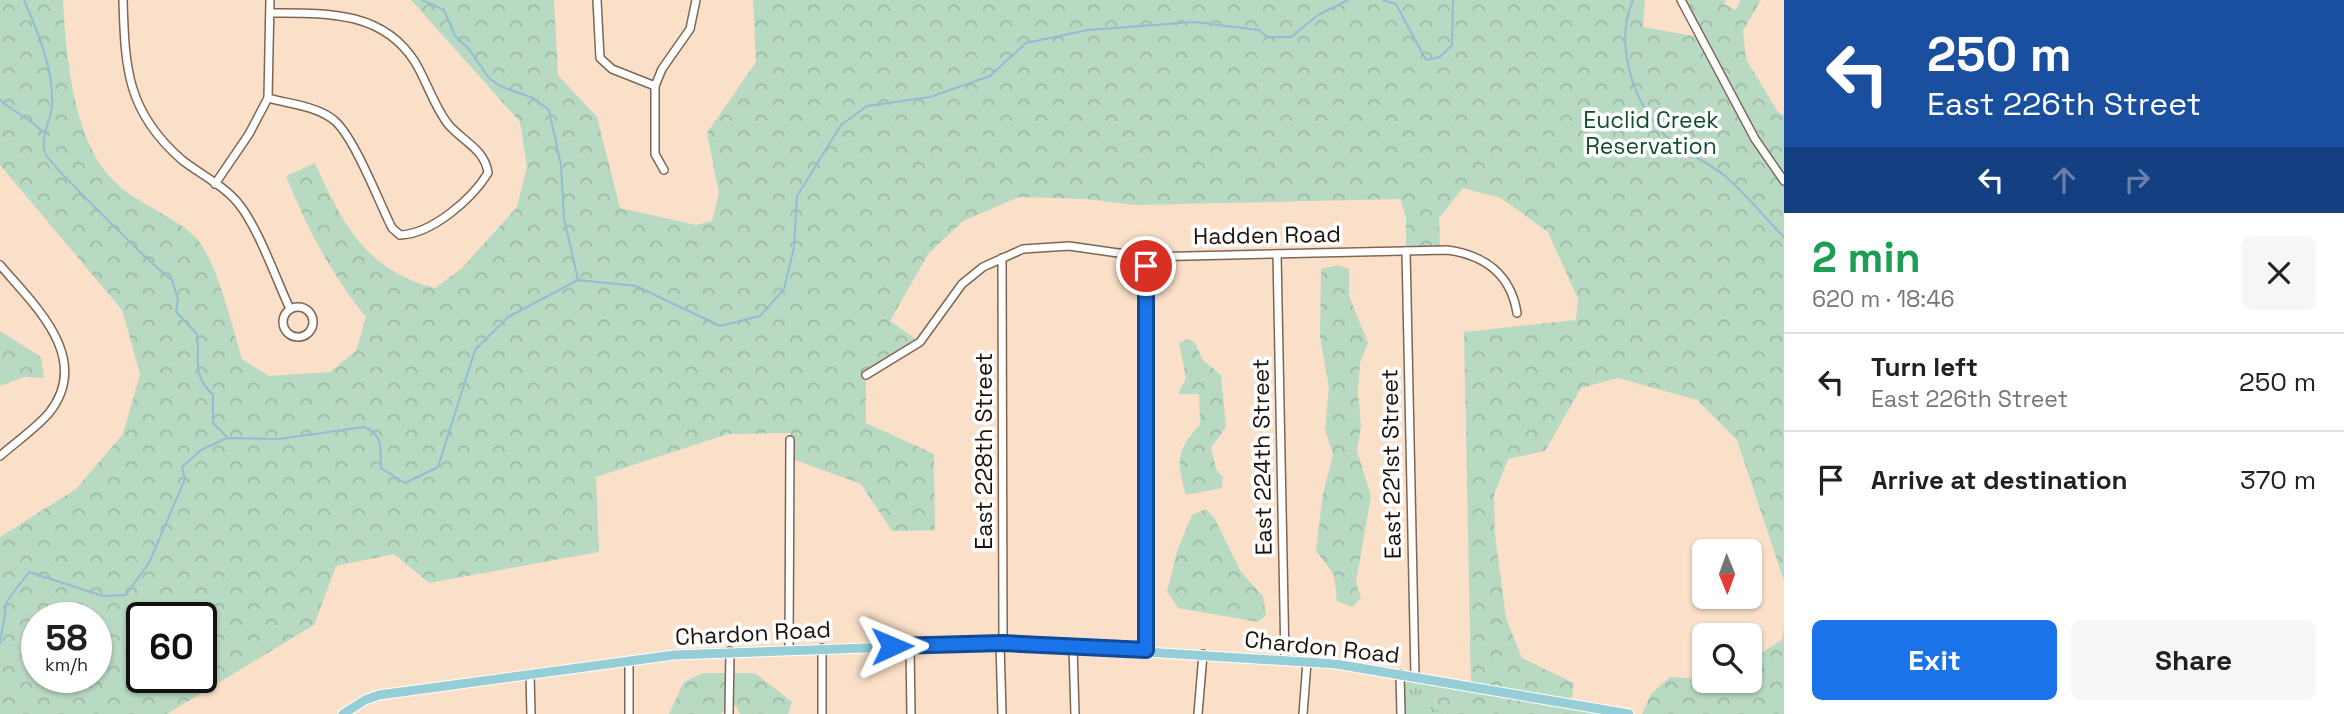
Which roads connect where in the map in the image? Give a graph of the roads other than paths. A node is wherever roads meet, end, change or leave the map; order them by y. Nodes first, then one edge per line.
1 (124, 0) edge
2 (270, 0) edge
3 (597, 0) edge
4 (696, 0) edge
5 (1681, 0) edge
6 (270, 13) junction
7 (655, 86) junction
8 (268, 98) junction
9 (664, 170) dead end
10 (1784, 181) edge
11 (215, 184) junction
12 (1406, 251) junction
13 (1277, 254) junction
14 (1146, 257) junction
15 (1002, 258) junction
16 (0, 265) edge
17 (7, 273) junction
18 (0, 279) edge
19 (290, 309) junction
20 (1517, 313) dead end
21 (866, 374) dead end
22 (790, 440) dead end
23 (0, 456) edge
24 (1002, 643) junction
25 (910, 646) junction
26 (1073, 646) junction
27 (822, 648) junction
28 (789, 649) junction
29 (1146, 650) junction
30 (730, 651) junction
31 (1203, 654) junction
32 (1285, 660) junction
33 (629, 661) junction
34 (1307, 662) junction
35 (530, 674) junction
36 (1400, 674) junction
37 (1415, 677) junction
38 (343, 714) edge
39 (531, 714) edge
40 (629, 714) edge
41 (729, 714) edge
42 (822, 714) edge
43 (911, 714) edge
44 (1002, 714) edge
45 (1075, 714) edge
46 (1198, 714) edge
47 (1303, 714) edge
48 (1401, 714) edge
49 (1629, 714) edge

1 - 11 street
2 - 6 street
3 - 7 street
4 - 7 street
5 - 10 street
6 - 8 street
6 - 8 street
7 - 9 street
8 - 11 street
11 - 19 street
12 - 13 street, Hadden Road
12 - 20 street, Hadden Road
12 - 37 street, East 221st Street
13 - 14 street, Hadden Road
13 - 32 street, East 224th Street
14 - 15 street, Hadden Road
14 - 29 street
15 - 21 street, Hadden Road
15 - 24 street, East 228th Street
16 - 17 street
17 - 18 street
17 - 23 street
19 - 19 street
22 - 28 street
24 - 25 main road, Chardon Road
24 - 26 main road, Chardon Road
24 - 44 street, East 228th Street
25 - 27 main road, Chardon Road
25 - 43 street
26 - 29 main road, Chardon Road
26 - 45 street
27 - 28 main road, Chardon Road
27 - 42 street
28 - 30 main road, Chardon Road
29 - 31 main road, Chardon Road
30 - 33 main road, Chardon Road
30 - 41 street
31 - 32 main road, Chardon Road
31 - 46 street
32 - 34 main road, Chardon Road
33 - 35 main road, Chardon Road
33 - 40 street
34 - 36 main road, Chardon Road
34 - 47 street
35 - 38 main road, Chardon Road
35 - 39 street
36 - 37 main road, Chardon Road
36 - 48 street
37 - 49 main road, Chardon Road

